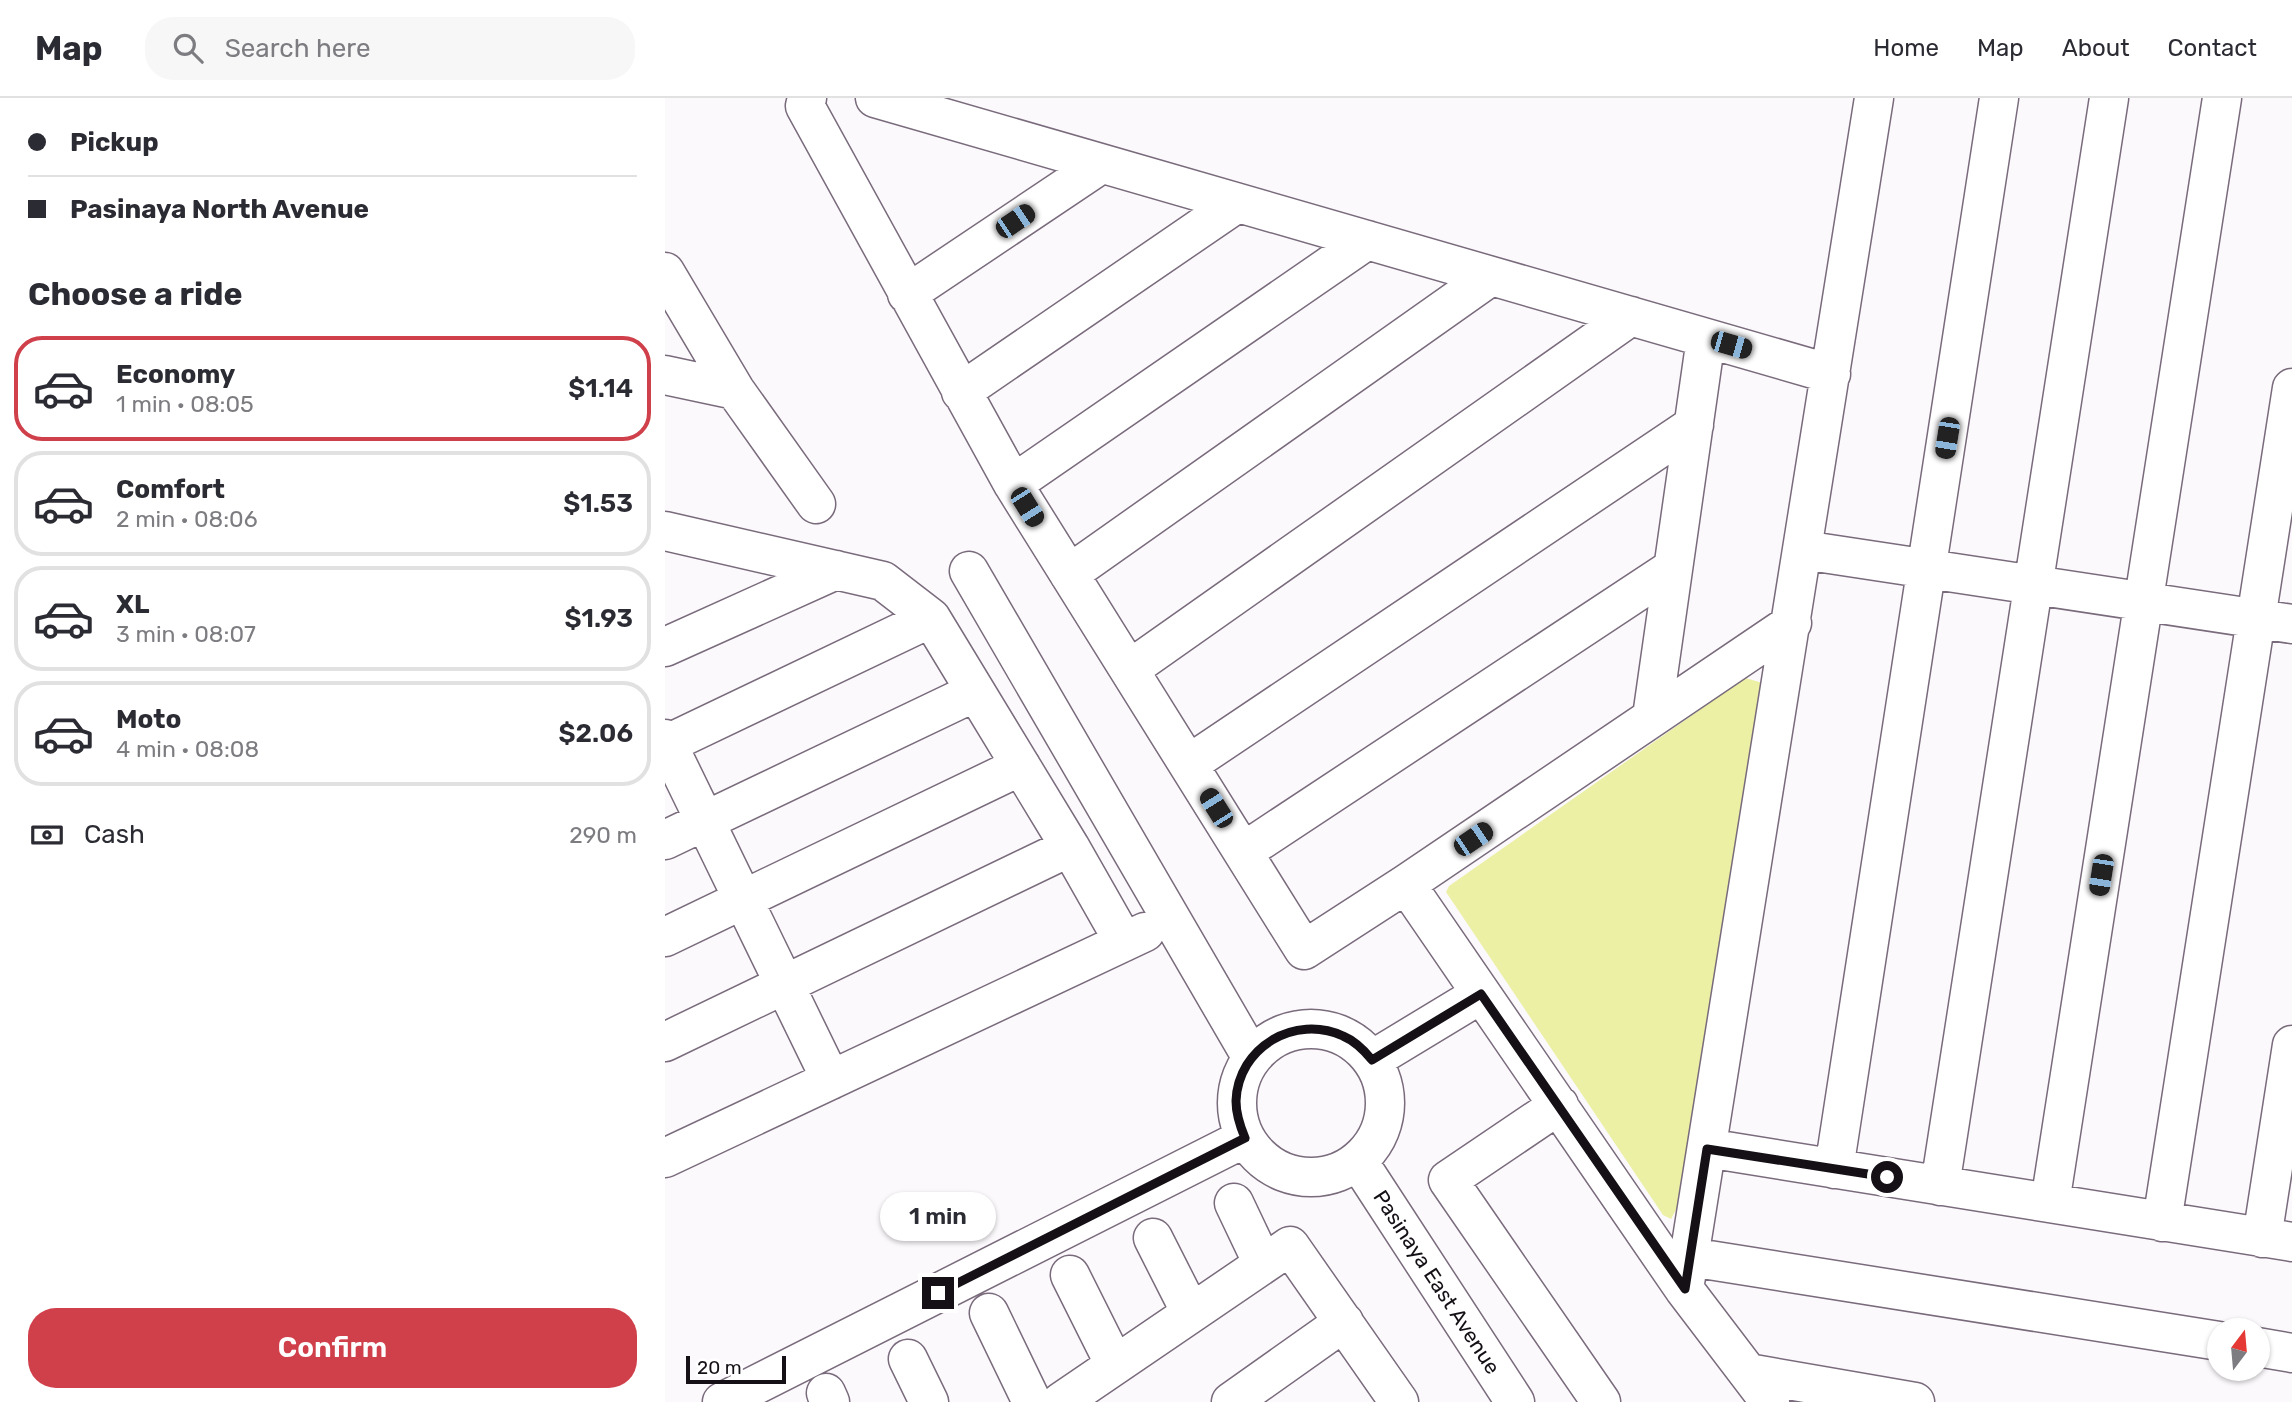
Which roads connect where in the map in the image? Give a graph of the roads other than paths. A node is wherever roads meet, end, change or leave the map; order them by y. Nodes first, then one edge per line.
1 (807, 98) edge
2 (875, 98) edge
3 (1874, 98) edge
4 (1999, 98) edge
5 (2109, 98) edge
6 (2222, 98) edge
7 (1101, 164) junction
8 (1237, 203) junction
9 (1367, 240) junction
10 (665, 272) edge
11 (1490, 276) junction
12 (907, 293) junction
13 (1631, 316) junction
14 (1706, 338) junction
15 (1831, 374) junction
16 (665, 375) edge
17 (2292, 388) edge
18 (735, 390) junction
19 (961, 392) junction
20 (1694, 425) junction
21 (1013, 484) junction
22 (816, 504) dead end
23 (665, 531) edge
24 (1803, 550) junction
25 (1673, 568) junction
26 (1926, 569) junction
27 (836, 570) junction
28 (969, 571) dead end
29 (1069, 574) junction
30 (2034, 585) junction
31 (2144, 602) junction
32 (931, 618) junction
33 (1792, 622) junction
34 (2274, 622) edge
35 (665, 647) edge
36 (1130, 669) junction
37 (975, 692) junction
38 (1653, 717) junction
39 (666, 743) edge
40 (1189, 764) junction
41 (1021, 766) junction
42 (705, 821) junction
43 (665, 840) edge
44 (1070, 848) junction
45 (1243, 852) junction
46 (1406, 884) junction
47 (743, 899) junction
48 (1172, 919) junction
49 (665, 937) edge
50 (1124, 942) junction
51 (785, 985) junction
52 (1481, 994) junction
53 (665, 1042) edge
54 (2292, 1045) edge
55 (1252, 1058) junction
56 (1372, 1060) junction
57 (831, 1080) junction
58 (1559, 1105) junction
59 (1245, 1138) junction
60 (1707, 1149) junction
61 (665, 1158) edge
62 (1358, 1161) junction
63 (1834, 1169) junction
64 (1940, 1186) junction
65 (1234, 1203) dead end
66 (2050, 1203) junction
67 (2162, 1222) junction
68 (1153, 1238) dead end
69 (2277, 1240) edge
70 (1263, 1264) junction
71 (1687, 1273) junction
72 (1070, 1275) dead end
73 (989, 1313) dead end
74 (1191, 1313) junction
75 (1344, 1322) junction
76 (2207, 1339) edge
77 (2270, 1349) edge
78 (2292, 1353) edge
79 (908, 1359) dead end
80 (1115, 1365) junction
81 (1759, 1387) edge
82 (1394, 1400) edge
83 (722, 1402) edge
84 (929, 1402) edge
85 (1055, 1402) edge
86 (1231, 1402) edge
87 (1515, 1402) edge
88 (1601, 1402) edge
89 (1915, 1402) edge

1 - 12 street
2 - 7 street
3 - 15 street
4 - 26 street
5 - 30 street
6 - 31 street
7 - 8 street
7 - 12 street
8 - 9 street
8 - 19 street
9 - 11 street
9 - 21 street
10 - 18 street
11 - 13 street
11 - 29 street
12 - 19 street
13 - 14 street
13 - 36 street
14 - 15 street
14 - 20 street
15 - 24 street
16 - 18 street
17 - 34 street
18 - 22 street
19 - 21 street
20 - 25 street
20 - 40 street
21 - 29 street
23 - 27 street
24 - 26 street
24 - 33 street
25 - 38 street
25 - 45 street
26 - 30 street
26 - 63 street
27 - 32 street
27 - 35 street
28 - 48 street
29 - 36 street
30 - 31 street
30 - 64 street
31 - 34 street
31 - 66 street
32 - 37 street
32 - 39 street
33 - 38 street
33 - 60 street
34 - 67 street
36 - 40 street
37 - 41 street
37 - 42 street
38 - 46 street
39 - 42 street
40 - 45 street
41 - 44 street
41 - 47 street
42 - 43 street
42 - 47 street
44 - 50 street
44 - 51 street
45 - 46 street
46 - 52 street
47 - 49 street
47 - 51 street
48 - 50 street
48 - 55 street
50 - 57 street
51 - 53 street
51 - 57 street
52 - 56 street
52 - 58 street
54 - 69 street
55 - 56 street
55 - 59 street
56 - 62 street
57 - 61 street
58 - 71 street
58 - 88 street
59 - 62 street
59 - 83 street
60 - 63 street
60 - 71 street
62 - 87 street, Pasinaya East Avenue
63 - 64 street
64 - 66 street
65 - 70 street
66 - 67 street
67 - 69 street
68 - 74 street
70 - 74 street
70 - 75 street
71 - 76 street
71 - 81 street
72 - 80 street
73 - 85 street
74 - 80 street
75 - 82 street
75 - 86 street
77 - 78 street
79 - 84 street
80 - 85 street
81 - 89 street

